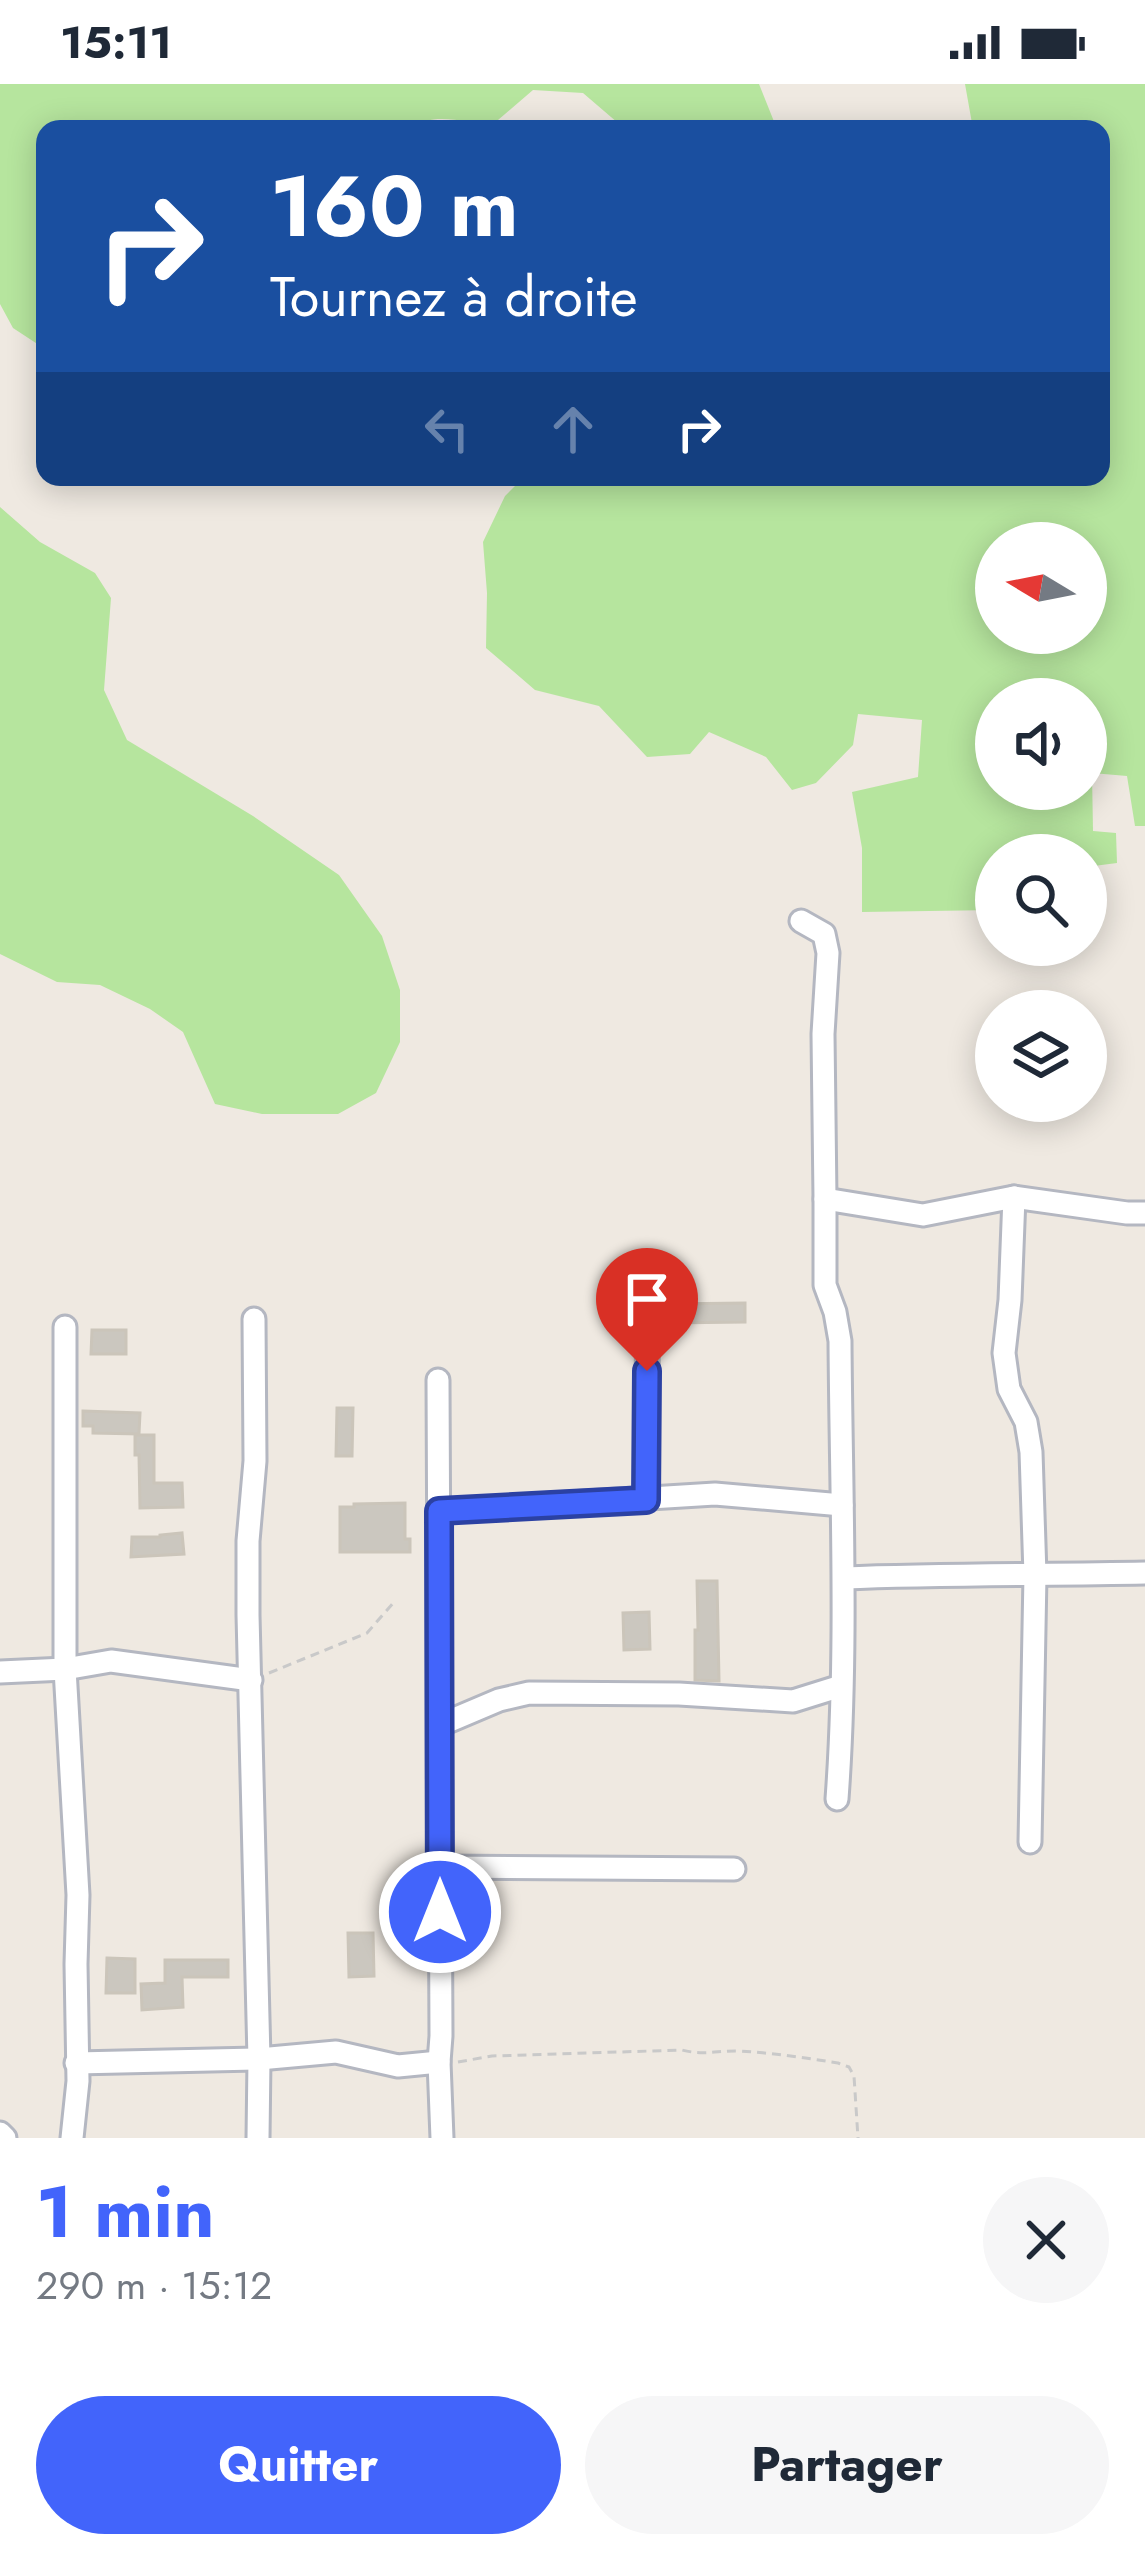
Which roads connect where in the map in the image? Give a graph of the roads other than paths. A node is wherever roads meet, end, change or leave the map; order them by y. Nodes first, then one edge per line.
1 (801, 921) dead end
2 (1014, 1197) junction
3 (825, 1198) junction
4 (1145, 1213) edge
5 (648, 1285) dead end
6 (254, 1319) dead end
7 (65, 1327) dead end
8 (438, 1380) dead end
9 (646, 1500) junction
10 (842, 1505) junction
11 (439, 1511) junction
12 (1145, 1573) edge
13 (1035, 1575) junction
14 (844, 1578) junction
15 (65, 1670) junction
16 (0, 1672) edge
17 (251, 1680) junction
18 (841, 1686) junction
19 (440, 1725) junction
20 (837, 1799) dead end
21 (1030, 1842) dead end
22 (440, 1867) junction
23 (734, 1869) dead end
24 (259, 2059) junction
25 (76, 2062) junction
26 (439, 2062) junction
27 (72, 2138) edge
28 (258, 2138) edge
29 (442, 2138) edge

1 - 3 street
2 - 3 street
2 - 4 street
2 - 13 street
3 - 10 street
5 - 9 street
6 - 17 street
7 - 15 street
8 - 11 street
9 - 10 street
9 - 11 street
10 - 14 street
11 - 19 street
12 - 13 street
13 - 14 street
13 - 21 street
14 - 18 street
15 - 16 street
15 - 17 street
15 - 25 street
17 - 24 street
18 - 19 street
18 - 20 street
19 - 22 street
22 - 23 street
22 - 26 street
24 - 25 street
24 - 26 street
24 - 28 street
25 - 27 street
26 - 29 street

